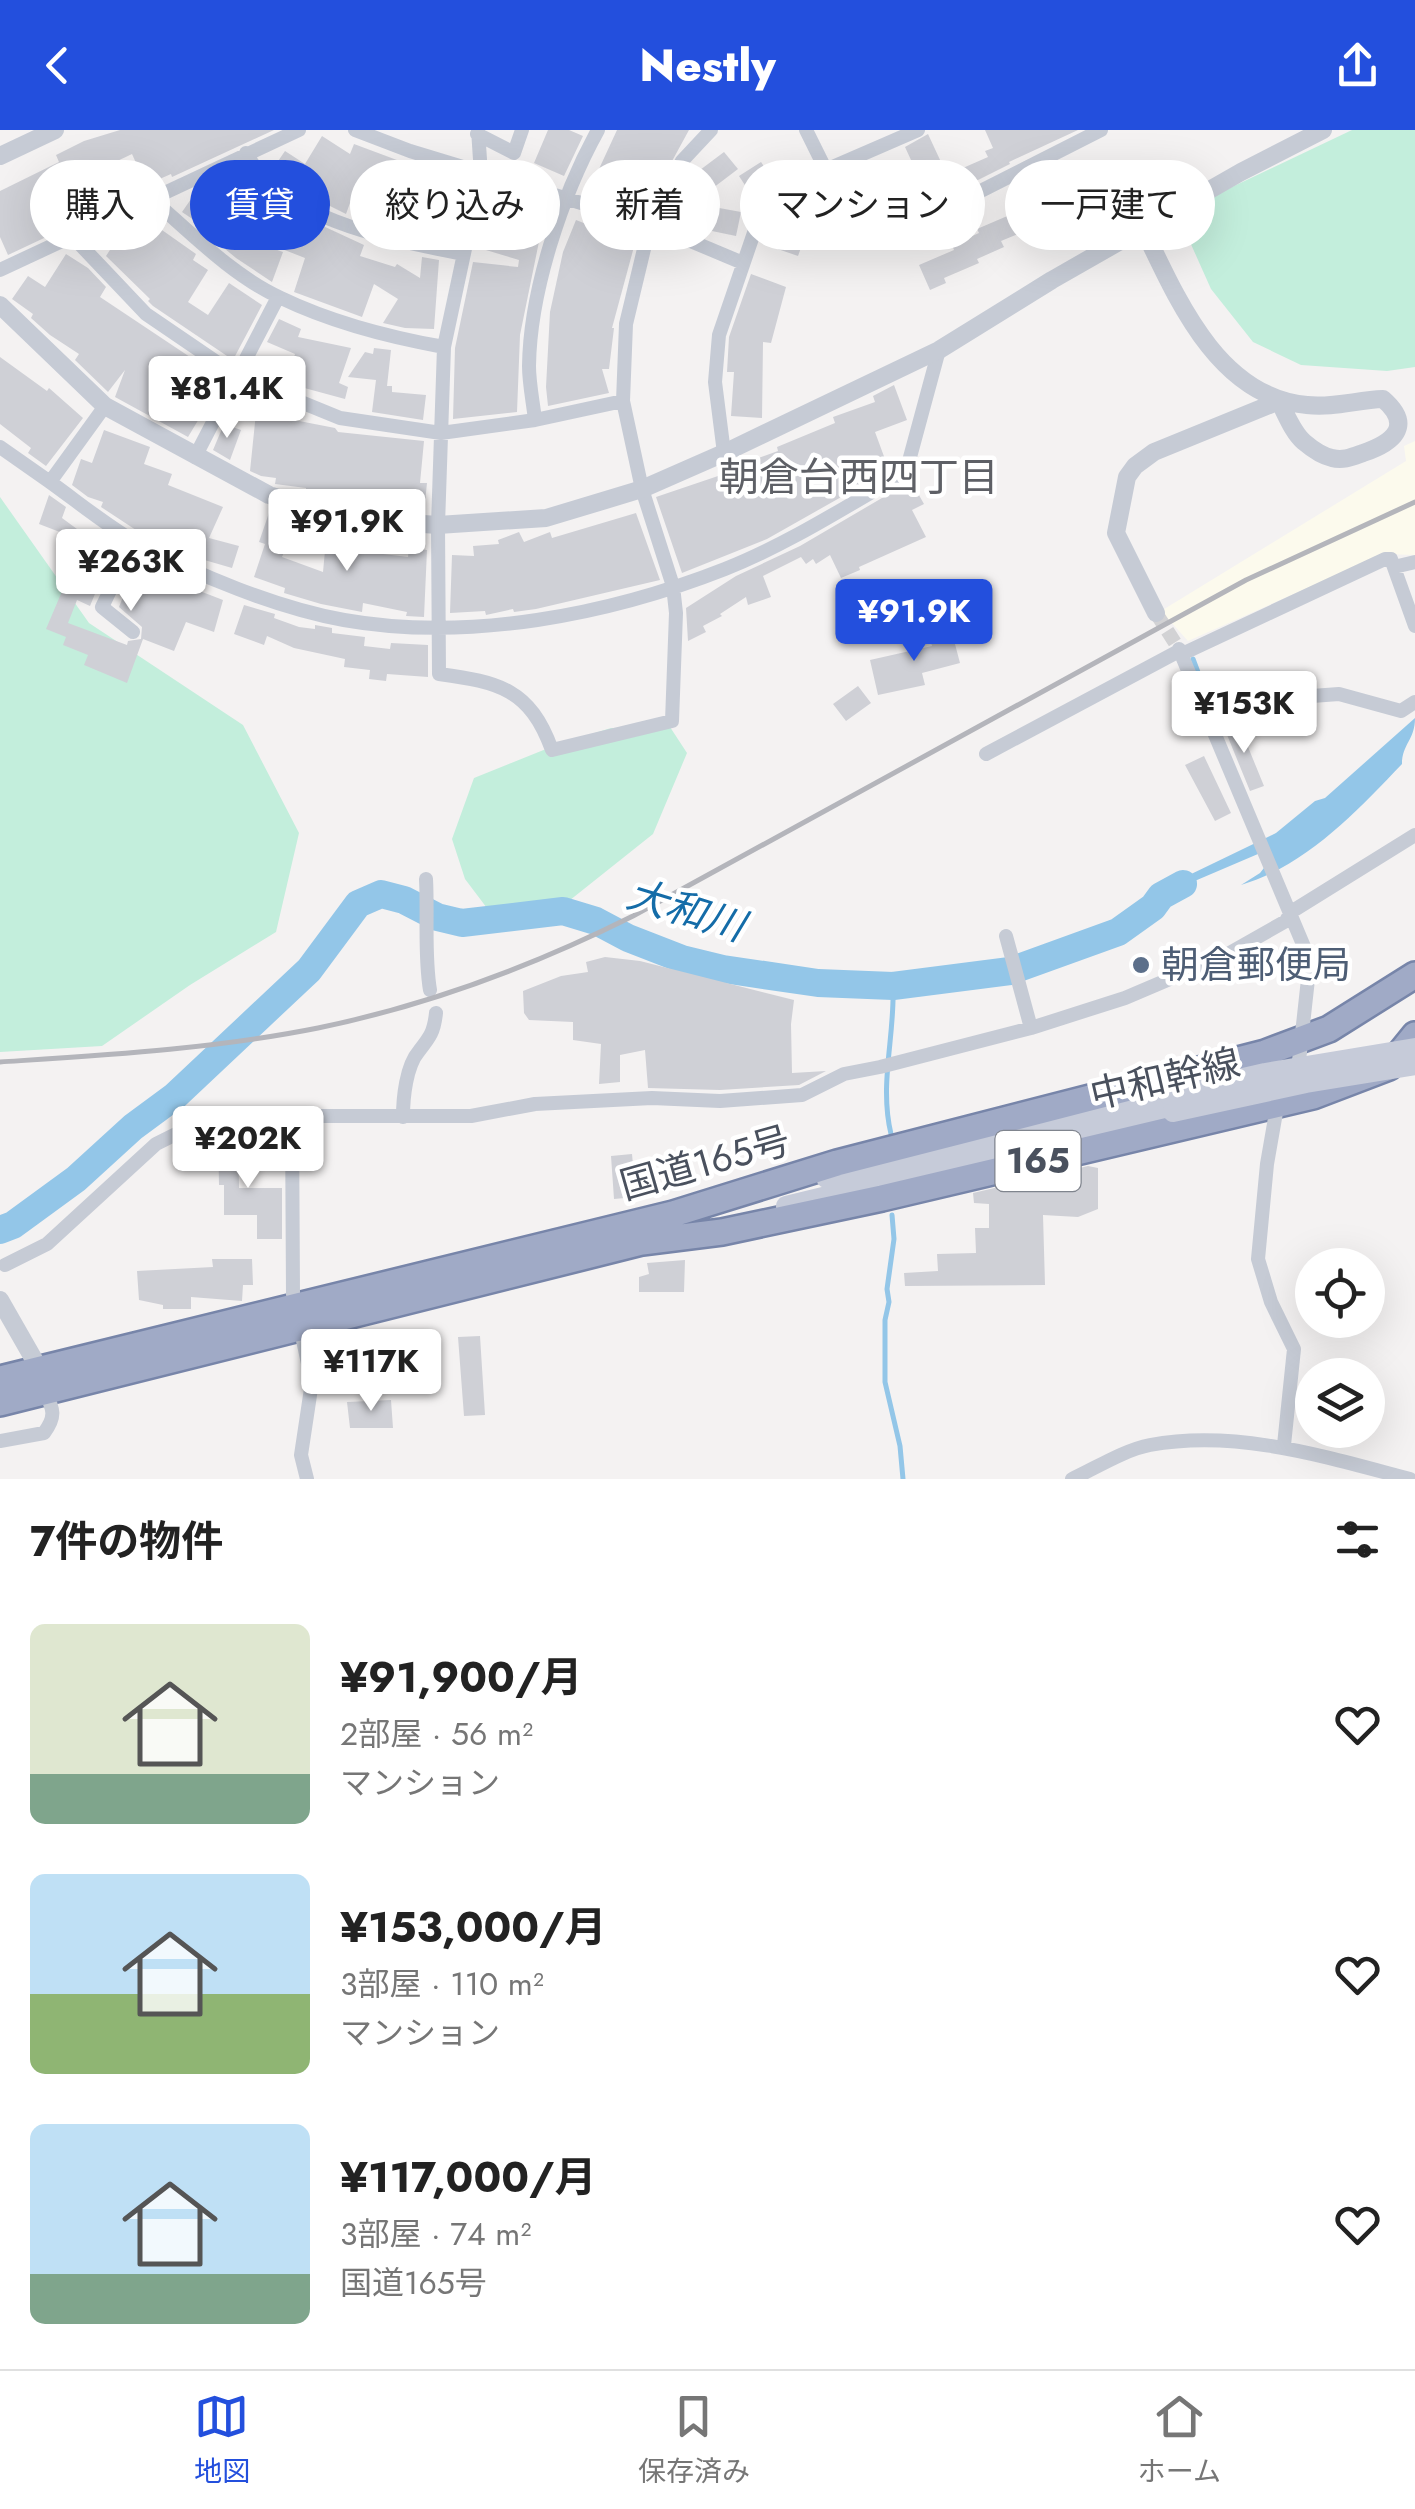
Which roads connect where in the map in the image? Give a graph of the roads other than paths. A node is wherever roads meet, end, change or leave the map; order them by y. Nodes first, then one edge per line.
1 (55, 130) edge
2 (299, 130) edge
3 (355, 130) edge
4 (522, 130) edge
5 (598, 130) edge
6 (711, 130) edge
7 (806, 130) edge
8 (918, 130) edge
9 (1101, 130) edge
10 (1323, 130) edge
11 (477, 132) edge
12 (246, 154) junction
13 (0, 156) edge
14 (441, 160) edge
15 (480, 160) edge
16 (683, 160) edge
17 (820, 160) edge
18 (852, 160) edge
19 (985, 189) edge
20 (1215, 189) edge
21 (170, 190) edge
22 (560, 197) edge
23 (568, 199) junction
24 (580, 203) edge
25 (170, 215) edge
26 (42, 250) edge
27 (85, 250) edge
28 (463, 250) edge
29 (644, 250) edge
30 (712, 250) edge
31 (748, 250) edge
32 (1106, 250) edge
33 (1154, 250) edge
34 (462, 254) junction
35 (743, 263) junction
36 (0, 270) edge
37 (278, 298) junction
38 (2, 314) edge
39 (444, 347) junction
40 (938, 350) junction
41 (237, 376) junction
42 (624, 401) junction
43 (1278, 401) junction
44 (105, 406) junction
45 (535, 420) junction
46 (441, 433) junction
47 (0, 447) edge
48 (724, 454) junction
49 (195, 458) junction
50 (50, 482) junction
51 (642, 489) junction
52 (438, 525) junction
53 (134, 541) junction
54 (1415, 562) edge
55 (1394, 567) junction
56 (673, 586) junction
57 (1156, 613) tunnel mouth
58 (1415, 626) edge
59 (439, 628) junction
60 (133, 632) dead end
61 (1180, 651) junction
62 (1285, 698) dead end
63 (1415, 702) edge
64 (986, 754) dead end
65 (1415, 835) edge
66 (426, 879) dead end
67 (1291, 912) junction
68 (1006, 936) dead end
69 (1415, 974) edge
70 (430, 990) dead end
71 (436, 1014) dead end
72 (1032, 1028) junction
73 (1415, 1035) edge
74 (1415, 1048) edge
75 (1301, 1050) junction
76 (1388, 1067) junction
77 (1415, 1067) edge
78 (1279, 1099) junction
79 (1171, 1103) junction
80 (292, 1116) junction
81 (404, 1117) junction
82 (674, 1214) junction
83 (642, 1242) junction
84 (5, 1265) dead end
85 (0, 1300) edge
86 (297, 1318) junction
87 (0, 1379) edge
88 (42, 1381) junction
89 (0, 1403) edge
90 (0, 1441) edge
91 (1284, 1446) junction
92 (307, 1479) edge
93 (1072, 1479) edge
94 (1410, 1479) edge

1 - 13 street
2 - 12 street
3 - 14 street
4 - 11 street
5 - 23 street
6 - 16 street
7 - 17 street
8 - 18 street
9 - 19 street
10 - 20 street
11 - 15 street
12 - 21 street
12 - 34 street
22 - 23 street
23 - 24 street
23 - 45 street
25 - 37 street
26 - 36 street
27 - 41 street
28 - 34 street
29 - 42 street
30 - 35 street
31 - 35 street
32 - 40 street
33 - 43 street
34 - 39 street
35 - 48 street
37 - 39 street
37 - 41 street
38 - 44 street
39 - 46 street
40 - 48 street
40 - 56 street
41 - 46 street
41 - 49 street
42 - 45 street
42 - 51 street
43 - 43 street
43 - 57 street
44 - 49 street
44 - 50 street
45 - 46 street
46 - 52 street
47 - 50 street
48 - 51 street
49 - 52 street
50 - 53 street
51 - 52 street
51 - 56 street
52 - 59 street
53 - 59 street
53 - 60 street
54 - 55 street
55 - 58 street
55 - 61 street
56 - 59 street
56 - 59 street
61 - 64 street
61 - 67 street
62 - 63 street
65 - 67 street
66 - 70 street
67 - 72 street
67 - 75 street
68 - 72 street
69 - 75 highway, 国道165号 / 165
71 - 81 street
72 - 81 street
73 - 76 highway, 国道165号 / 165
74 - 79 main road, 中和幹線, bridge
75 - 82 highway, 国道165号 / 165
76 - 77 street
76 - 78 highway, 国道165号 / 165
77 - 79 main road, 中和幹線, bridge
78 - 83 highway, 国道165号 / 165
78 - 91 street
79 - 82 main road, 中和幹線
79 - 83 main road, 中和幹線
80 - 81 street
80 - 84 street
80 - 86 street
82 - 86 highway, 国道165号 / 165
83 - 86 highway, 国道165号 / 165
85 - 88 street
86 - 88 highway, 国道165号 / 165
86 - 92 street
87 - 88 highway, 国道165号 / 165
88 - 89 highway, 国道165号 / 165
88 - 90 street
91 - 93 street
91 - 94 street

